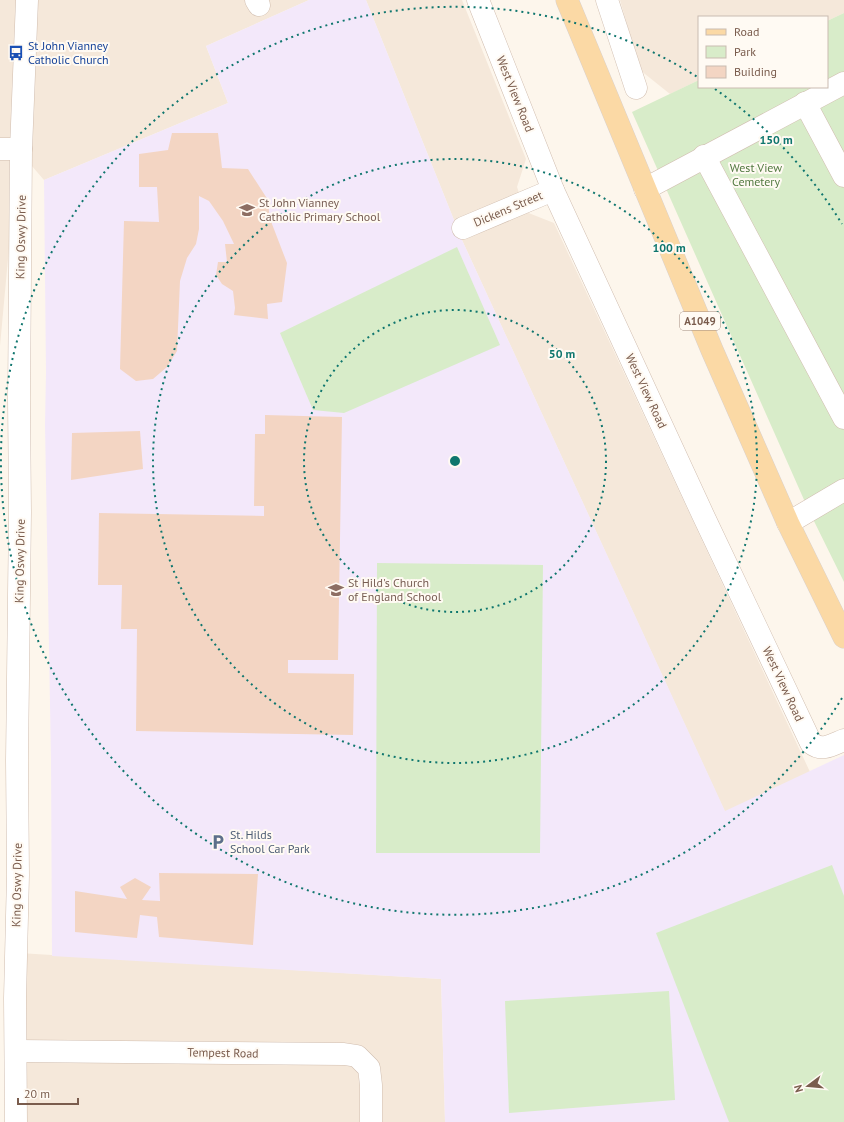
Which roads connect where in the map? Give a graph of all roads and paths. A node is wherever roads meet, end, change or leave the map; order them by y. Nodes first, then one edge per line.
1 (28, 0) edge
2 (478, 0) edge
3 (567, 0) edge
4 (607, 0) edge
5 (844, 83) edge
6 (636, 88) dead end
7 (806, 103) junction
8 (0, 149) edge
9 (22, 149) junction
10 (704, 156) junction
11 (844, 176) edge
12 (644, 189) junction
13 (553, 190) junction
14 (463, 228) dead end
15 (844, 418) edge
16 (844, 490) edge
17 (788, 523) junction
18 (844, 637) edge
19 (10, 645) edge
20 (844, 740) edge
21 (17, 1050) junction
22 (16, 1122) edge
23 (371, 1122) edge

1 - 9 street, King Oswy Drive
2 - 13 street, West View Road
3 - 12 main road, A1049
4 - 6 street
5 - 7 street
7 - 10 street
7 - 11 street
8 - 9 street
9 - 19 street, King Oswy Drive
10 - 12 street
10 - 15 street
12 - 17 main road, A1049
13 - 14 street, Dickens Street
13 - 20 street, West View Road
16 - 17 street
17 - 18 main road, A1049
19 - 21 street, King Oswy Drive
21 - 22 street, King Oswy Drive
21 - 23 street, Tempest Road

